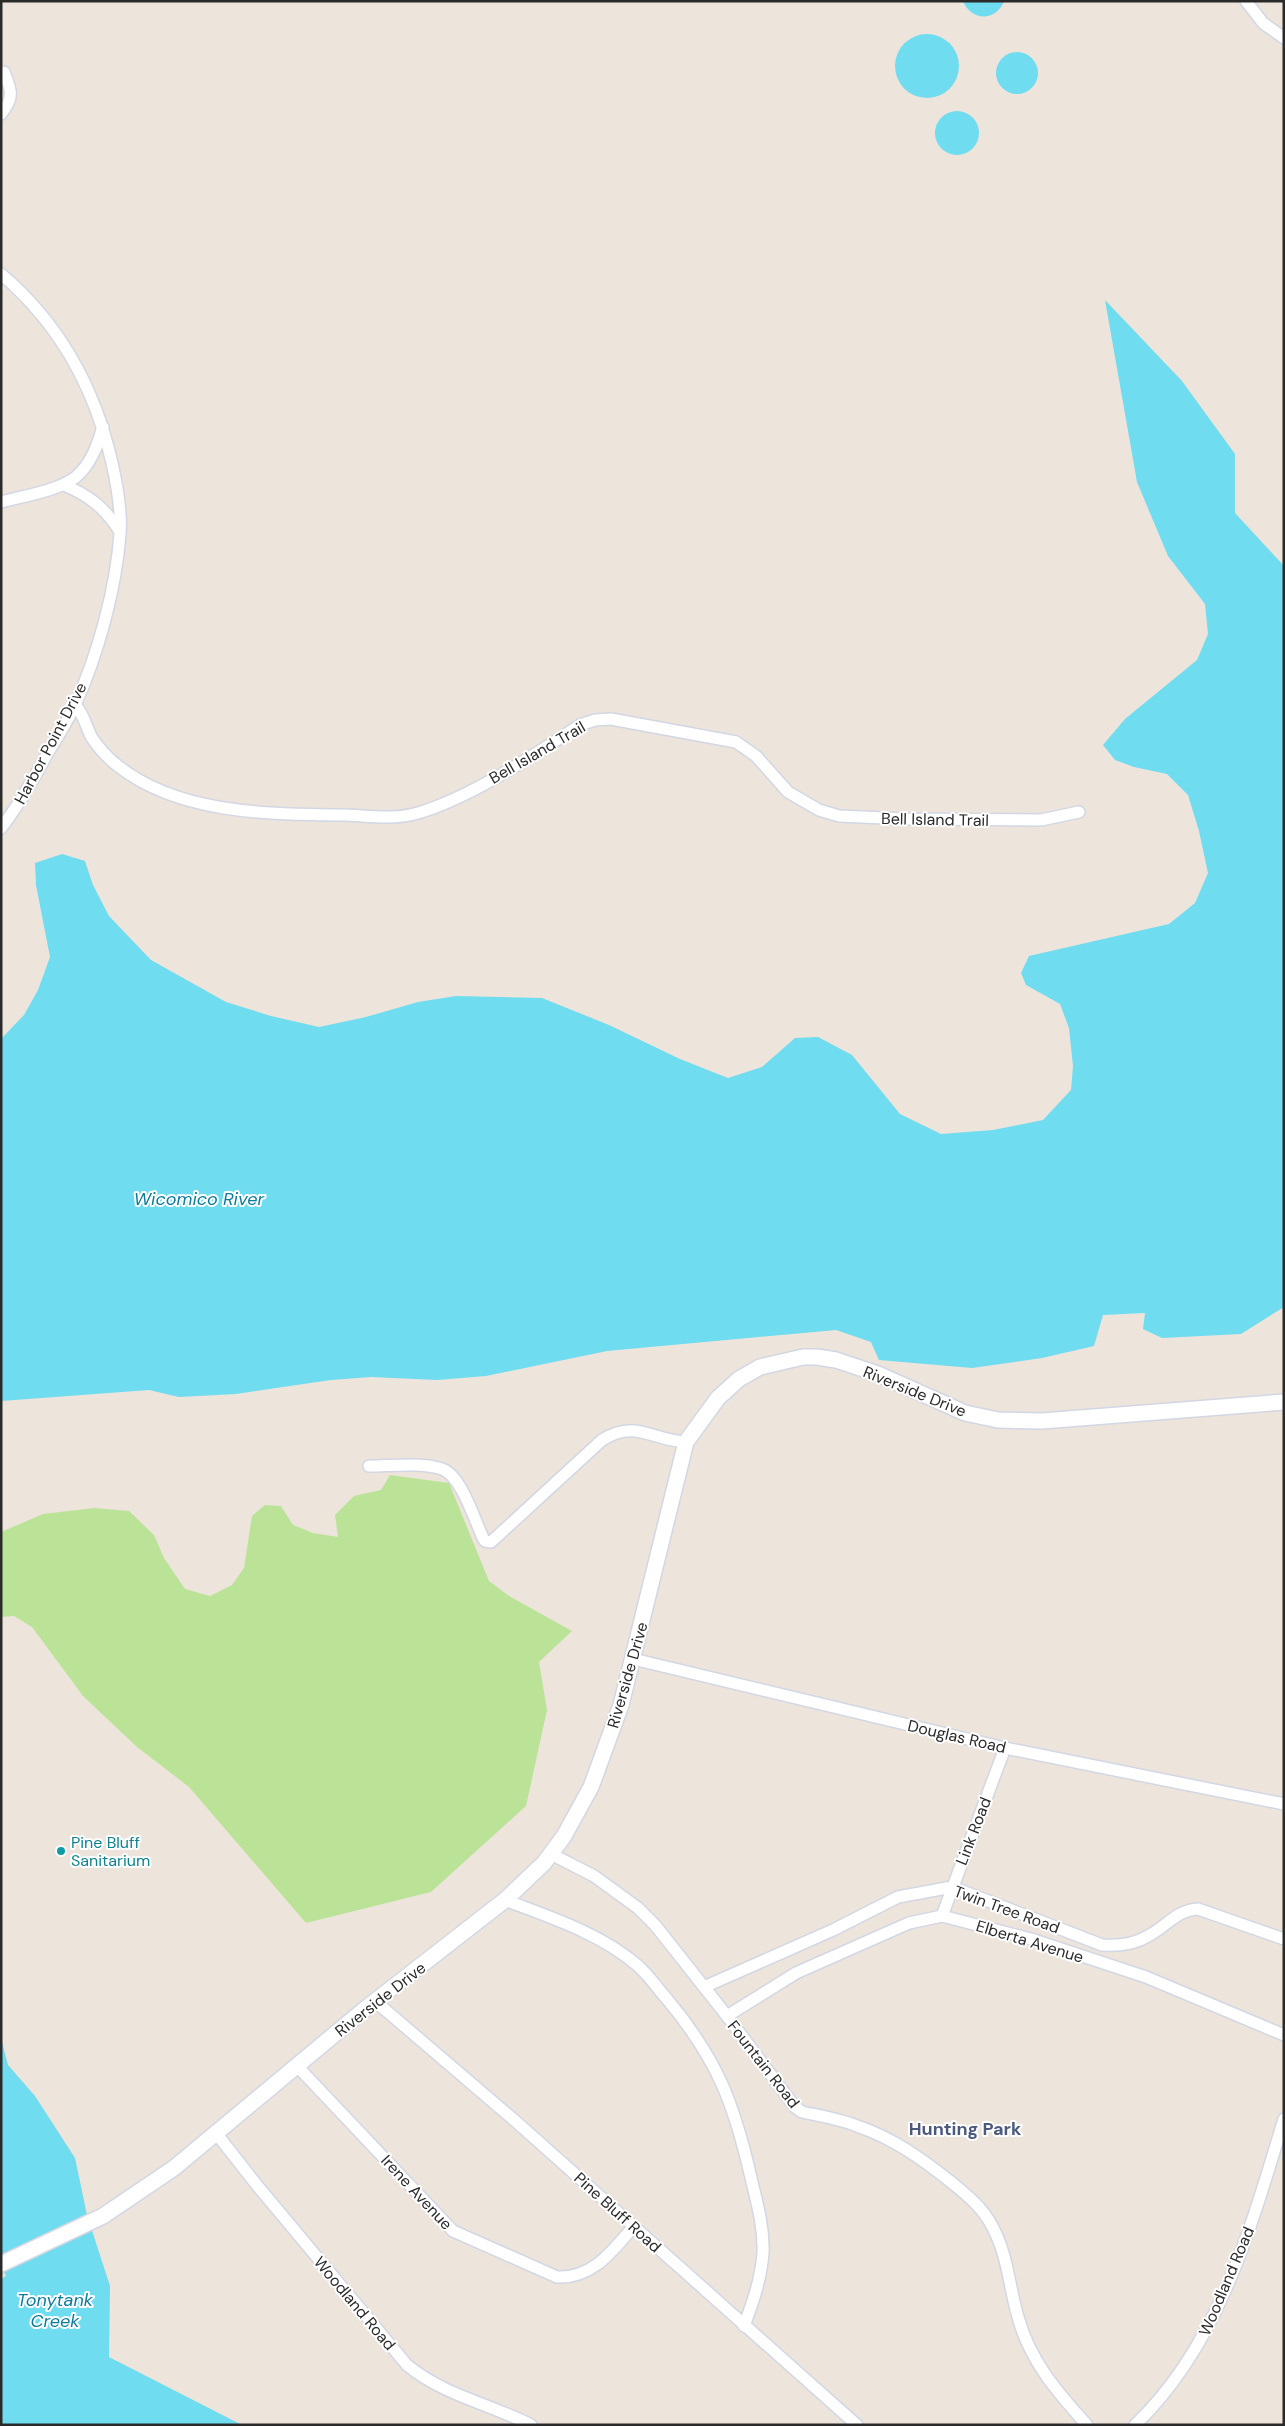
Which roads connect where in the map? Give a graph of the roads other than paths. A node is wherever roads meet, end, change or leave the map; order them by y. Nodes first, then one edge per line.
1 (1246, 1) edge
2 (1284, 38) edge
3 (4, 72) dead end
4 (1, 114) edge
5 (1, 274) edge
6 (104, 427) junction
7 (64, 484) junction
8 (1, 502) edge
9 (120, 533) junction
10 (75, 705) junction
11 (1079, 812) dead end
12 (1, 828) edge
13 (1284, 1402) edge
14 (686, 1442) junction
15 (369, 1466) dead end
16 (633, 1659) junction
17 (1005, 1748) junction
18 (1284, 1804) edge
19 (551, 1854) junction
20 (952, 1887) junction
21 (504, 1900) junction
22 (942, 1916) junction
23 (1284, 1939) edge
24 (704, 1987) junction
25 (376, 2002) junction
26 (727, 2016) junction
27 (1284, 2036) edge
28 (297, 2066) junction
29 (1284, 2119) edge
30 (216, 2133) junction
31 (634, 2226) junction
32 (1, 2264) edge
33 (744, 2326) junction
34 (531, 2425) edge
35 (856, 2425) edge
36 (1087, 2425) edge
37 (1135, 2425) edge

1 - 2 street
3 - 4 street
5 - 6 street, Harbor Point Drive
6 - 7 street
6 - 9 street, Harbor Point Drive
7 - 8 street
7 - 9 street
9 - 10 street, Harbor Point Drive
10 - 11 street, Bell Island Trail
10 - 12 street, Harbor Point Drive
13 - 14 street, Riverside Drive
14 - 15 street
14 - 16 street, Riverside Drive
16 - 17 street, Douglas Road
16 - 19 street, Riverside Drive
17 - 18 street, Douglas Road
17 - 20 street, Link Road
19 - 21 street, Riverside Drive
19 - 24 street, Fountain Road
20 - 22 street, Link Road
20 - 23 street, Twin Tree Road
20 - 24 street, Twin Tree Road
21 - 25 street, Riverside Drive
21 - 33 street
22 - 26 street, Elberta Avenue
22 - 27 street, Elberta Avenue
24 - 26 street, Fountain Road
25 - 28 street, Riverside Drive
25 - 31 street, Pine Bluff Road
26 - 36 street, Fountain Road
28 - 30 street, Riverside Drive
28 - 31 street, Irene Avenue
29 - 37 street, Woodland Road
30 - 32 street, Riverside Drive
30 - 34 street, Woodland Road
31 - 33 street, Pine Bluff Road
33 - 35 street, Pine Bluff Road

